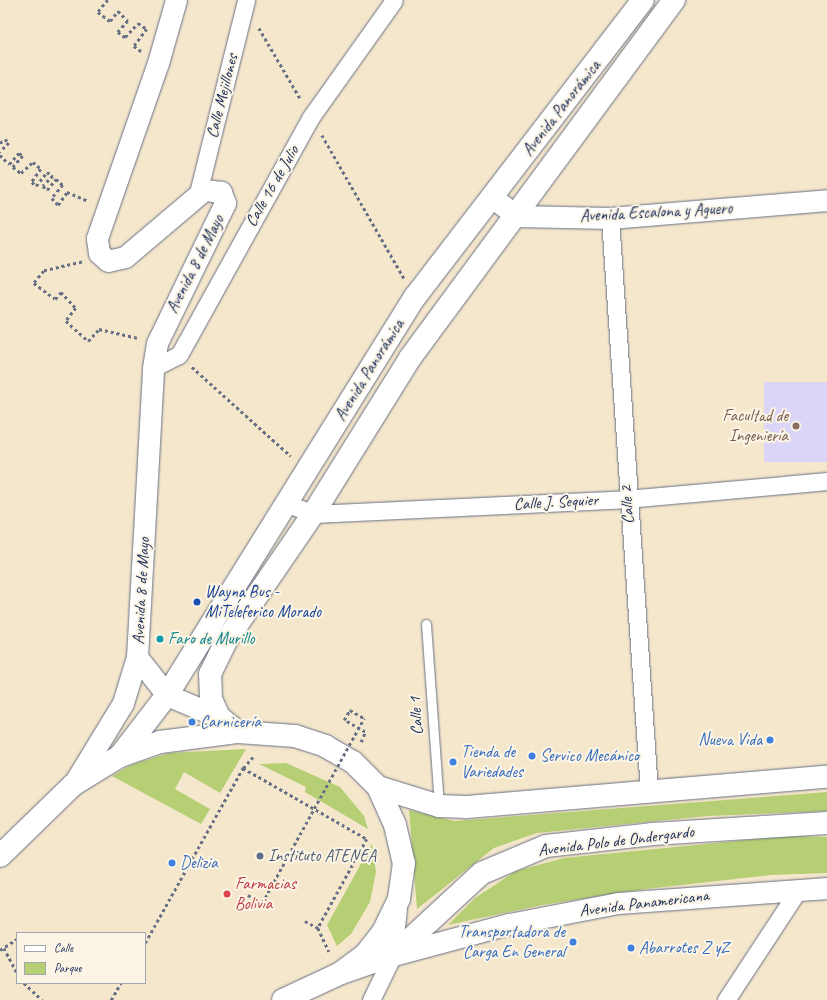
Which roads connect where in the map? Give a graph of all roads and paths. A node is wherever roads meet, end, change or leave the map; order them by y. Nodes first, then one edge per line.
1 (108, 0) edge
2 (176, 0) edge
3 (394, 0) edge
4 (643, 0) edge
5 (674, 0) edge
6 (245, 2) edge
7 (158, 62) junction
8 (311, 117) junction
9 (0, 143) edge
10 (0, 154) edge
11 (198, 193) junction
12 (492, 197) junction
13 (827, 200) edge
14 (109, 210) junction
15 (512, 215) junction
16 (610, 218) junction
17 (102, 258) junction
18 (415, 297) junction
19 (157, 343) junction
20 (179, 355) junction
21 (152, 368) junction
22 (306, 470) junction
23 (827, 481) edge
24 (626, 499) junction
25 (286, 503) junction
26 (313, 514) junction
27 (426, 624) dead end
28 (137, 656) junction
29 (167, 695) junction
30 (219, 717) junction
31 (238, 732) junction
32 (365, 732) dead end
33 (120, 756) junction
34 (253, 757) dead end
35 (243, 768) junction
36 (827, 777) edge
37 (73, 785) junction
38 (378, 786) junction
39 (649, 792) junction
40 (439, 806) junction
41 (827, 823) edge
42 (0, 856) edge
43 (827, 888) edge
44 (800, 889) junction
45 (248, 895) dead end
46 (399, 899) junction
47 (305, 921) dead end
48 (318, 928) junction
49 (16, 940) edge
50 (146, 941) edge
51 (4, 948) junction
52 (0, 950) edge
53 (329, 952) dead end
54 (393, 955) junction
55 (16, 970) edge
56 (341, 973) junction
57 (25, 984) edge
58 (120, 984) edge
59 (42, 1000) edge
60 (111, 1000) edge
61 (283, 1000) edge
62 (371, 1000) edge
63 (726, 1000) edge

1 - 7 path
2 - 7 street
3 - 8 street, Calle 16 de Julio
4 - 12 main road, Avenida Panorámica
5 - 15 main road, Avenida Panorámica
6 - 8 path
6 - 11 street, Calle Mejillones
7 - 14 street
8 - 18 path
8 - 20 street, Calle 16 de Julio
9 - 10 path
10 - 14 path
11 - 17 street, Avenida 8 de Mayo
11 - 19 street, Avenida 8 de Mayo
12 - 15 street
12 - 18 main road, Avenida Panorámica
13 - 16 street, Avenida Escalona y Aguero
14 - 17 street
15 - 16 street, Avenida Escalona y Aguero
15 - 26 main road, Avenida Panorámica
16 - 24 street, Calle 2
17 - 19 path
18 - 22 main road, Avenida Panorámica
19 - 21 street, Avenida 8 de Mayo
20 - 21 street
20 - 22 path
21 - 28 street, Avenida 8 de Mayo
22 - 25 main road, Avenida Panorámica
23 - 24 street, Calle J. Sequier
24 - 26 street, Calle J. Sequier
24 - 39 street, Calle 2
25 - 26 street, Calle J. Sequier
25 - 29 main road, Avenida Panorámica
26 - 30 main road, Avenida Panorámica
27 - 40 lane, Calle 1
28 - 29 street, Avenida 8 de Mayo
28 - 37 street, Avenida 8 de Mayo
29 - 30 street, Avenida 8 de Mayo
29 - 33 main road, Avenida Panorámica
30 - 31 main road, Avenida Panorámica
31 - 33 main road
31 - 38 main road
32 - 45 path, bridge
33 - 37 main road
34 - 35 path
35 - 48 path
35 - 50 path
36 - 39 main road
37 - 42 main road
38 - 40 main road
38 - 46 main road
39 - 40 main road
41 - 54 main road, Avenida Polo de Ondergardo
43 - 44 street, Avenida Panamericana
44 - 54 street, Avenida Panamericana
44 - 63 street
46 - 54 street
46 - 56 main road
47 - 48 path
48 - 53 path
49 - 51 path
51 - 52 path
51 - 55 path
54 - 56 main road, Avenida Panamericana
54 - 62 street
56 - 61 main road, Avenida Panamericana
57 - 59 path
58 - 60 path

